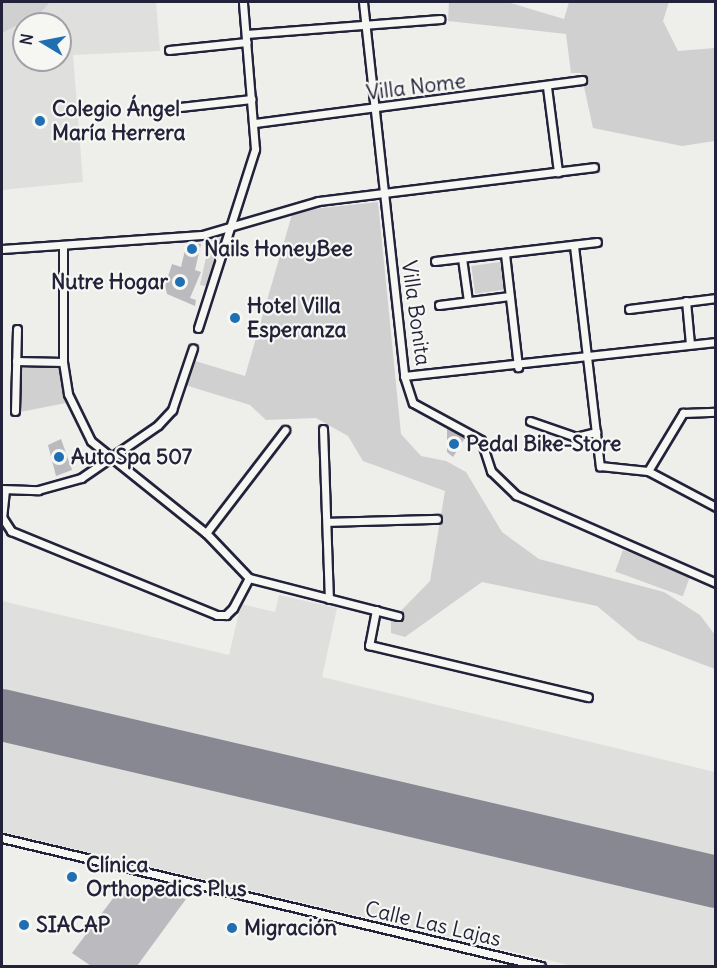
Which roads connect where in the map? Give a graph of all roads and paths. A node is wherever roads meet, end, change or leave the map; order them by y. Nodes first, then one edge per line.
1 (243, 2) edge
2 (363, 2) edge
3 (440, 19) dead end
4 (367, 27) junction
5 (246, 38) junction
6 (169, 50) dead end
7 (582, 80) dead end
8 (547, 87) junction
9 (252, 99) junction
10 (180, 107) dead end
11 (376, 109) junction
12 (255, 123) junction
13 (594, 167) dead end
14 (558, 172) junction
15 (384, 191) junction
16 (233, 228) junction
17 (597, 242) dead end
18 (63, 246) junction
19 (574, 246) junction
20 (2, 249) edge
21 (505, 254) junction
22 (462, 258) junction
23 (435, 261) dead end
24 (509, 296) junction
25 (716, 298) edge
26 (468, 301) junction
27 (686, 301) junction
28 (440, 305) dead end
29 (629, 309) dead end
30 (198, 328) dead end
31 (17, 329) dead end
32 (716, 342) edge
33 (690, 344) junction
34 (193, 348) dead end
35 (586, 359) junction
36 (16, 361) junction
37 (63, 362) junction
38 (518, 367) junction
39 (404, 376) junction
40 (15, 411) dead end
41 (716, 412) edge
42 (530, 421) dead end
43 (323, 429) dead end
44 (285, 430) dead end
45 (596, 432) junction
46 (110, 460) junction
47 (648, 471) junction
48 (3, 489) edge
49 (716, 507) edge
50 (437, 519) dead end
51 (327, 522) junction
52 (206, 533) junction
53 (249, 578) junction
54 (716, 583) edge
55 (329, 599) junction
56 (376, 610) junction
57 (398, 616) dead end
58 (588, 697) dead end
59 (2, 838) edge
60 (542, 966) edge

1 - 5 street
2 - 4 street, Villa Bonita
3 - 4 street
4 - 5 street
4 - 11 street, Villa Bonita
5 - 6 street
5 - 9 street
7 - 8 street, Villa Nome
8 - 11 street, Villa Nome
8 - 14 street
9 - 10 street
9 - 12 street
11 - 12 street, Villa Nome
11 - 15 street, Villa Bonita
12 - 16 street
13 - 14 street
14 - 15 street
15 - 16 street
15 - 39 street, Villa Bonita
16 - 18 street
16 - 30 street
17 - 19 street
18 - 20 street
18 - 37 street
19 - 21 street
19 - 35 street
21 - 22 street
21 - 24 street
22 - 23 street
22 - 26 street
24 - 26 street
24 - 38 street
25 - 27 street
26 - 28 street
27 - 29 street
27 - 33 street
31 - 36 street
32 - 33 street, Villa Bonita
33 - 35 street, Villa Bonita
34 - 46 street
35 - 38 street, Villa Bonita
35 - 45 street
36 - 37 street
36 - 40 street
37 - 46 street
38 - 39 street, Villa Bonita
39 - 54 street
41 - 47 street
42 - 45 street
43 - 51 street
44 - 52 street
45 - 47 street
46 - 48 street
46 - 52 street
47 - 49 street
48 - 53 street
50 - 51 street
51 - 55 street
52 - 53 street
53 - 55 street
55 - 56 street
56 - 57 street
56 - 58 street
59 - 60 street, Calle Las Lajas

